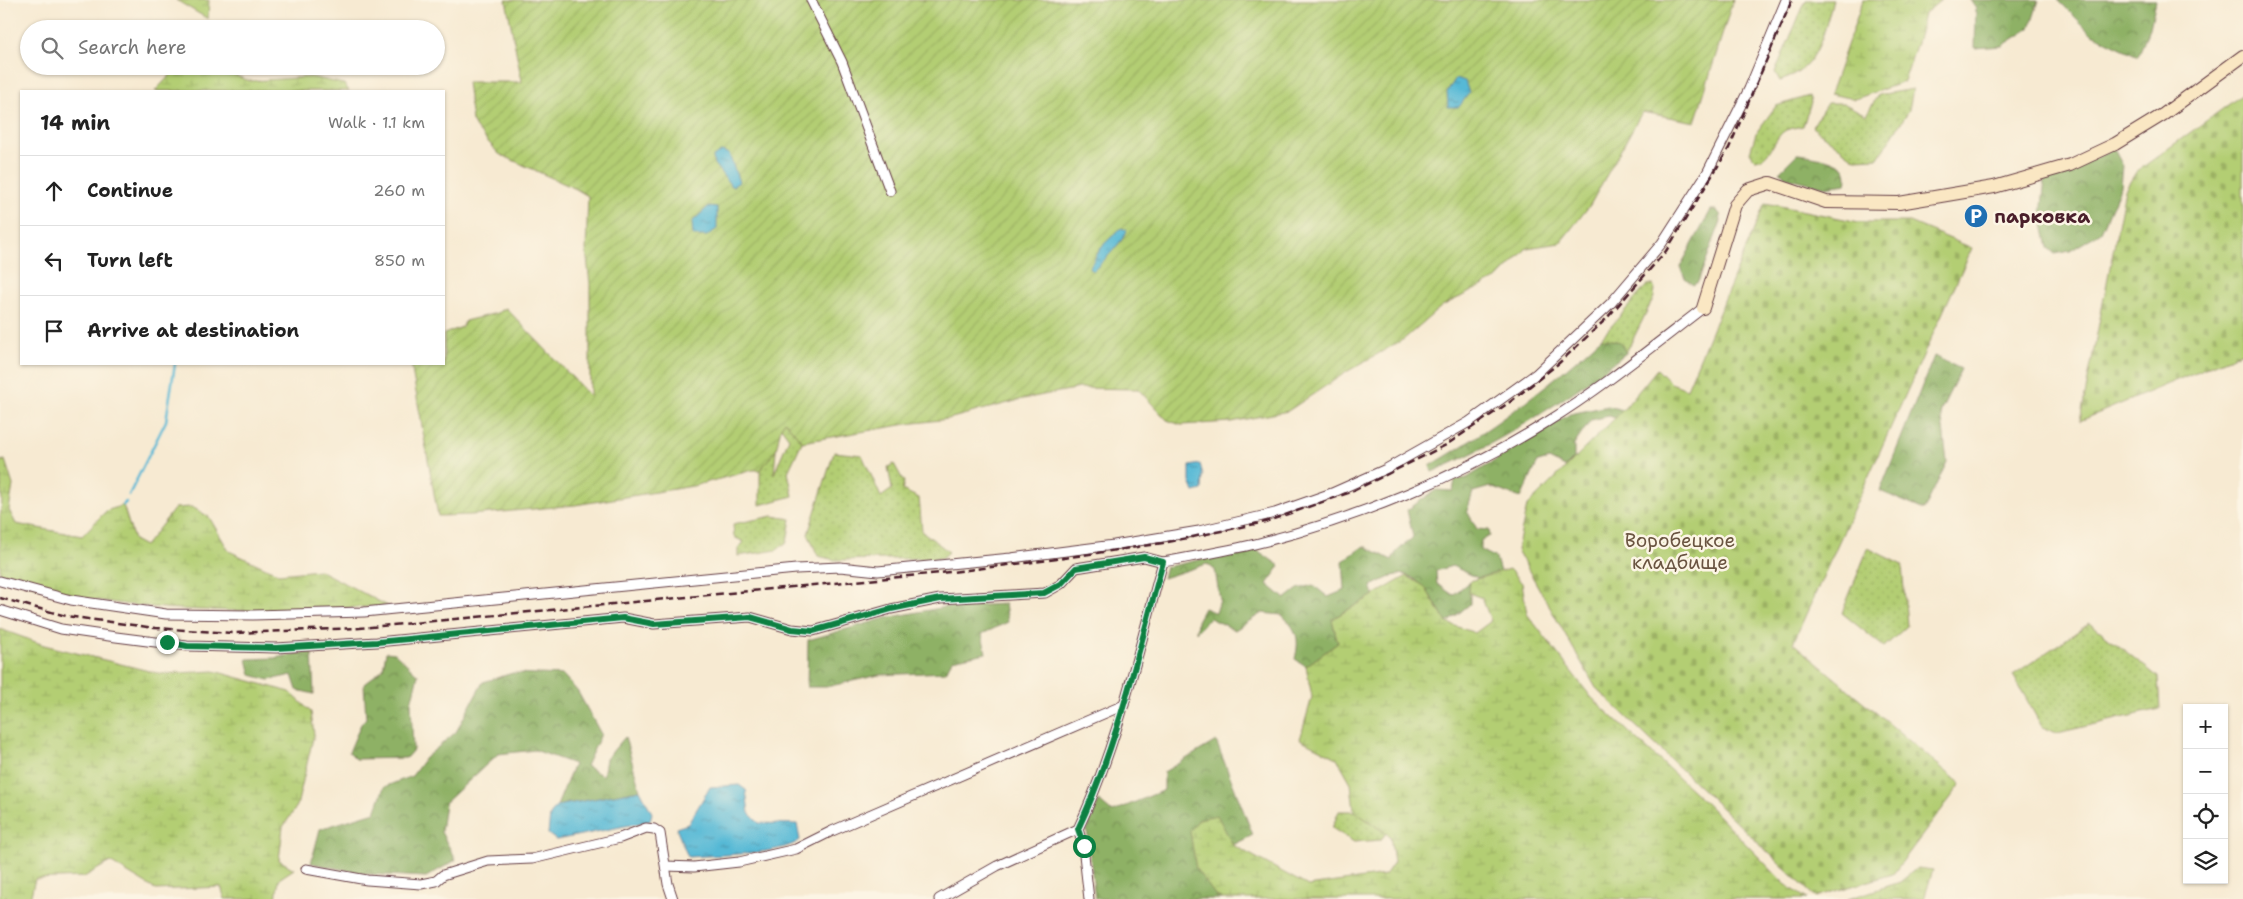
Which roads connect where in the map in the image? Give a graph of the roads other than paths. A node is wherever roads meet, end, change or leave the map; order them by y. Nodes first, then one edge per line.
1 (811, 0) edge
2 (1786, 0) edge
3 (2243, 56) edge
4 (890, 192) dead end
5 (1703, 308) joint
6 (1163, 562) junction
7 (0, 581) edge
8 (0, 610) edge
9 (1124, 705) junction
10 (1078, 829) junction
11 (666, 866) junction
12 (306, 869) dead end
13 (673, 899) edge
14 (939, 899) edge
15 (1089, 899) edge

1 - 4 street
2 - 7 street
3 - 5 street
5 - 6 street
6 - 8 street
6 - 9 street
9 - 10 street
9 - 11 street
10 - 14 street
10 - 15 street
11 - 12 street
11 - 13 street

